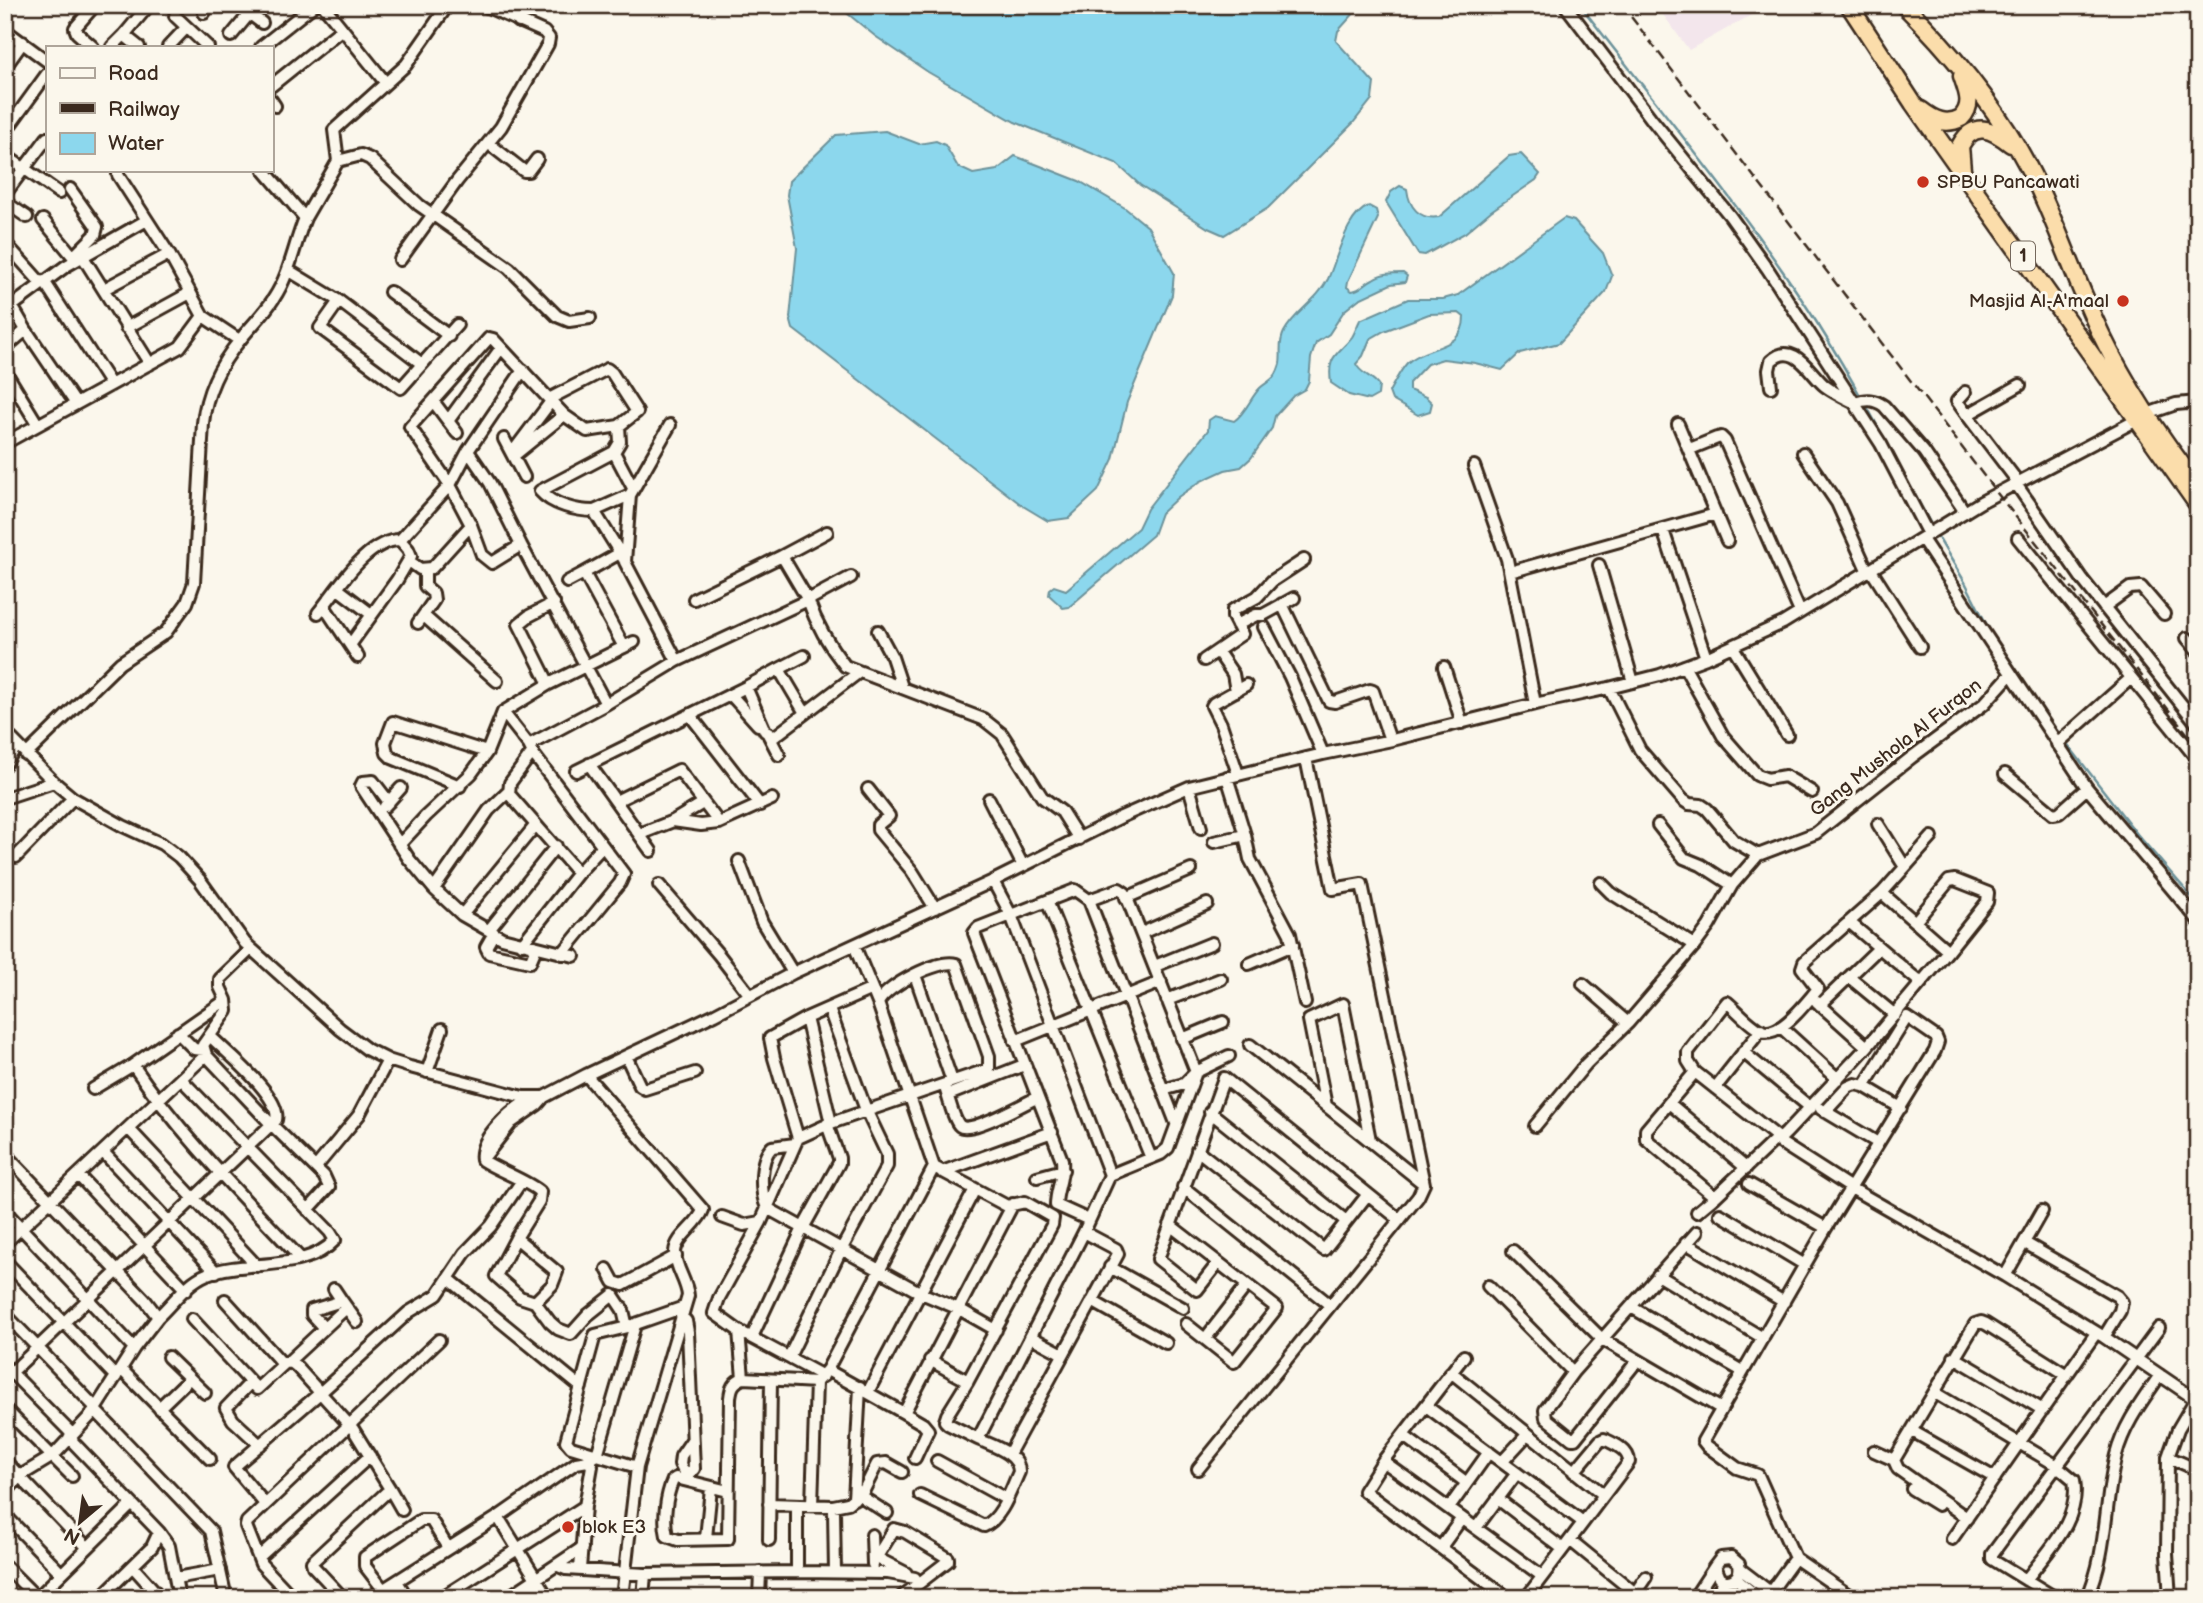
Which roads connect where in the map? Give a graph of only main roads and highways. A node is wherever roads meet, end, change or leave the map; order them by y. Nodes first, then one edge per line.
1 (1849, 5) edge
2 (1904, 5) edge
3 (1956, 61) junction
4 (1913, 103) junction
5 (2019, 150) junction
6 (1963, 172) junction
7 (2142, 417) junction
8 (2198, 486) edge
9 (2198, 505) edge

1 - 4 highway, 1
2 - 3 highway, 1
3 - 4 highway
3 - 5 highway, 1
4 - 6 highway, 1
5 - 6 highway
5 - 7 highway, 1
6 - 7 highway, 1
7 - 8 highway, 1
7 - 9 highway, 1

